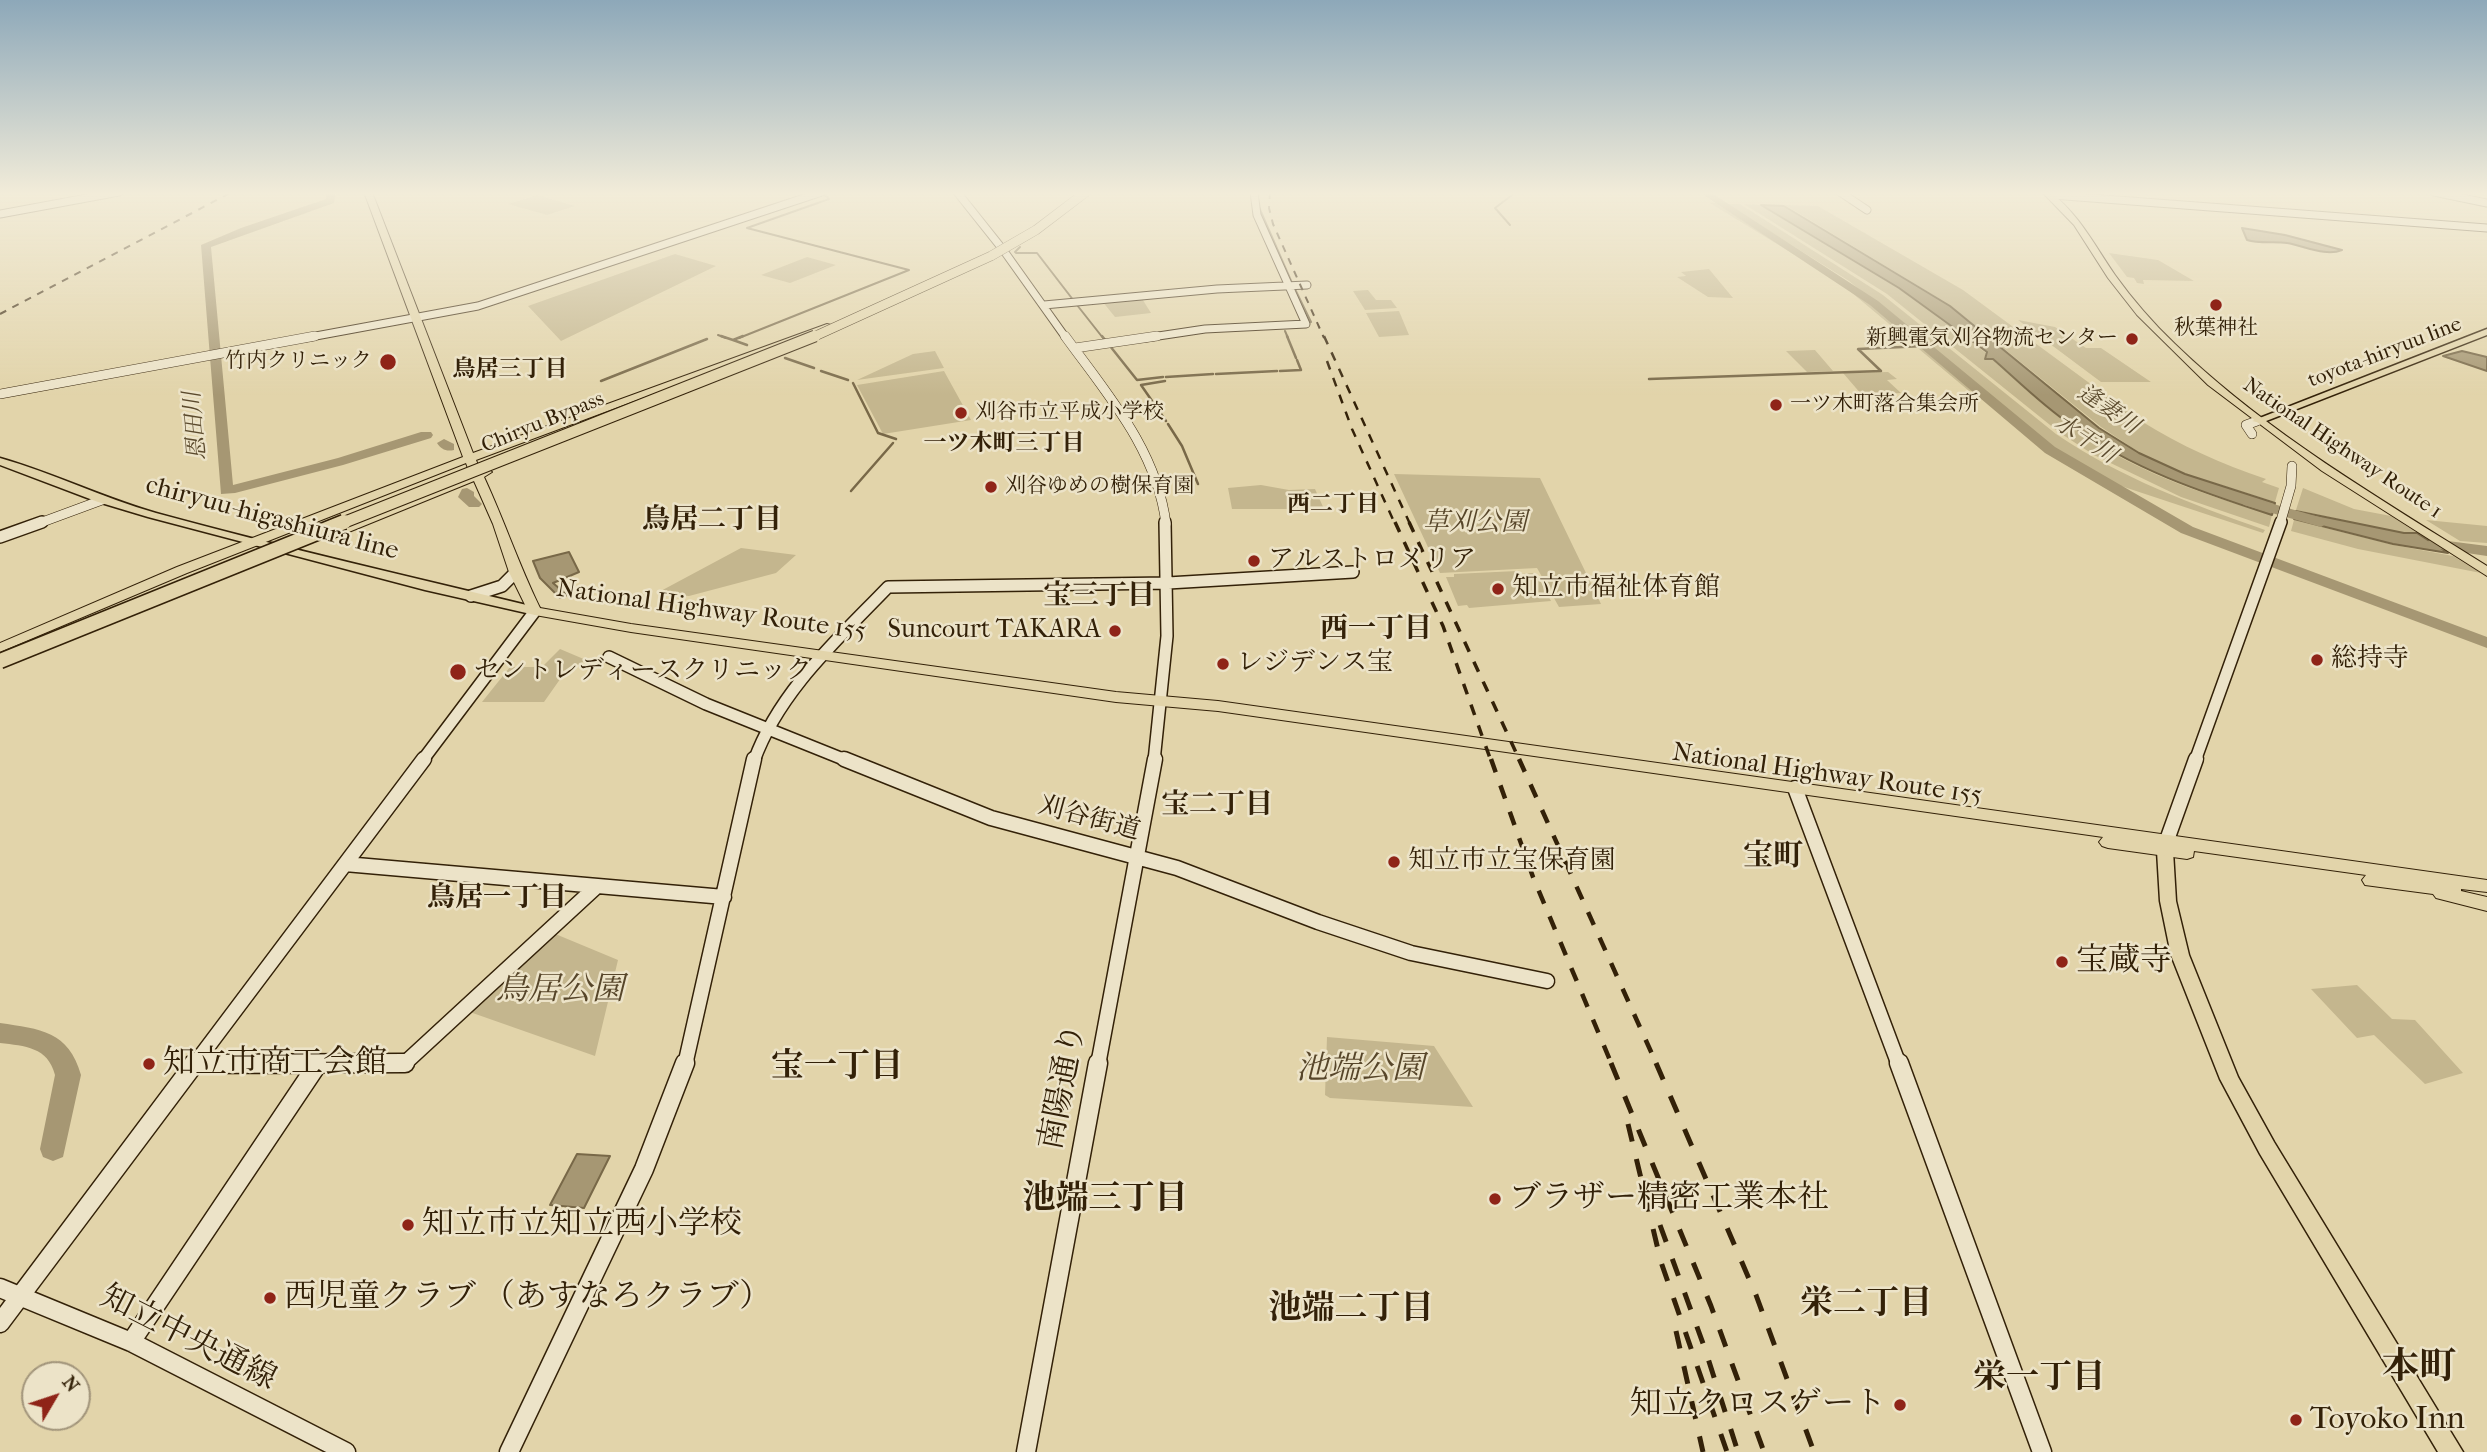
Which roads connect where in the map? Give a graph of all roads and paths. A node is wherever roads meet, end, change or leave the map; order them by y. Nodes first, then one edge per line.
1 (393, 260) edge
2 (622, 260) edge
3 (973, 260) edge
4 (983, 260) edge
5 (1009, 260) edge
6 (1277, 260) edge
7 (2100, 260) edge
8 (1307, 285) dead end
9 (1288, 286) junction
10 (1044, 305) junction
11 (415, 317) junction
12 (848, 323) junction
13 (830, 326) junction
14 (2487, 332) edge
15 (1075, 348) junction
16 (0, 394) edge
17 (2260, 420) junction
18 (2252, 434) dead end
19 (469, 458) junction
20 (0, 461) edge
21 (2292, 466) dead end
22 (477, 476) junction
23 (2291, 486) joint
24 (102, 500) junction
25 (2408, 518) junction
26 (0, 537) edge
27 (253, 542) junction
28 (288, 551) junction
29 (2487, 564) edge
30 (516, 572) junction
31 (1353, 572) dead end
32 (2487, 572) edge
33 (1168, 583) junction
34 (471, 596) junction
35 (535, 611) junction
36 (1, 652) edge
37 (824, 655) junction
38 (609, 657) dead end
39 (0, 667) edge
40 (1162, 702) junction
41 (768, 726) junction
42 (1797, 793) junction
43 (2166, 845) junction
44 (1139, 858) junction
45 (345, 864) junction
46 (2487, 878) edge
47 (2417, 881) junction
48 (2487, 886) edge
49 (596, 887) junction
50 (2487, 895) edge
51 (723, 897) junction
52 (2487, 904) edge
53 (1547, 981) dead end
54 (194, 1064) junction
55 (317, 1065) junction
56 (0, 1288) edge
57 (21, 1295) junction
58 (0, 1323) edge
59 (131, 1342) junction
60 (346, 1452) edge
61 (509, 1452) edge
62 (1026, 1452) edge
63 (2042, 1452) edge
64 (2451, 1452) edge

1 - 11 highway, National Highway Route 155
2 - 11 street
3 - 13 highway, Chiryu Bypass, bridge
4 - 12 highway, Chiryu Bypass, bridge
5 - 10 street
6 - 9 street
7 - 17 highway, National Highway Route 1
8 - 9 street
9 - 10 street
9 - 15 street
10 - 15 street
11 - 16 street
11 - 19 highway, National Highway Route 155
12 - 22 highway, bridge
12 - 36 highway, Chiryu Bypass, bridge
13 - 19 highway, bridge
13 - 36 highway, Chiryu Bypass, bridge
14 - 17 main road, toyota-hiryuu line
15 - 33 street
17 - 18 street
17 - 25 highway, National Highway Route 1
19 - 22 highway, National Highway Route 155
19 - 27 highway
20 - 24 main road, chiryuu-higashiura line
21 - 23 street
22 - 28 highway
22 - 30 highway, National Highway Route 155
23 - 43 street
24 - 26 street
24 - 27 main road, chiryuu-higashiura line
25 - 29 highway, National Highway Route 1
25 - 32 highway, National Highway Route 1
27 - 28 main road, chiryuu-higashiura line
27 - 36 highway
28 - 34 main road, chiryuu-higashiura line
28 - 39 highway
30 - 34 street
30 - 35 highway, National Highway Route 155
31 - 33 street
33 - 37 street
33 - 40 street
34 - 35 main road, chiryuu-higashiura line
35 - 37 highway, National Highway Route 155
35 - 45 street
37 - 40 highway, National Highway Route 155
37 - 41 street
38 - 41 street, 刈谷街道
40 - 42 highway, National Highway Route 155
40 - 44 street, 南陽通り
41 - 44 street, 刈谷街道
41 - 51 street
42 - 43 highway, National Highway Route 155
42 - 63 street
43 - 47 highway, National Highway Route 155
43 - 64 main road
44 - 53 street, 刈谷街道
44 - 62 street, 南陽通り
45 - 49 street
45 - 54 street
46 - 47 highway
47 - 48 highway, National Highway Route 155
47 - 50 highway, National Highway Route 155
47 - 52 highway
49 - 51 street
49 - 55 street
51 - 61 street
54 - 55 street
54 - 57 street
55 - 59 street
56 - 57 street, 知立中央通線
57 - 58 street
57 - 59 street, 知立中央通線
59 - 60 street, 知立中央通線

